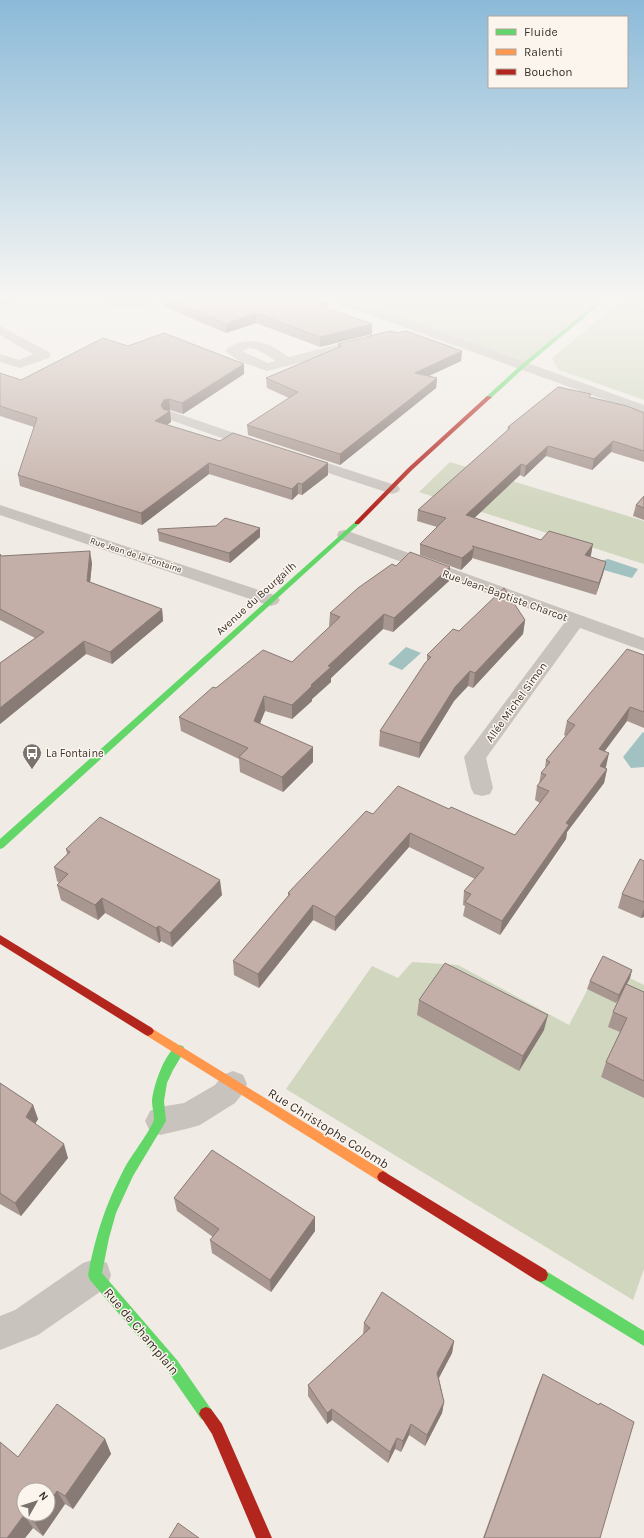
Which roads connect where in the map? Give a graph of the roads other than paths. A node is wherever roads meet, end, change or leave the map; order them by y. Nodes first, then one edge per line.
1 (517, 372) edge
2 (542, 372) edge
3 (644, 410) edge
4 (170, 415) edge
5 (268, 449) edge
6 (283, 454) edge
7 (392, 489) junction
8 (0, 510) edge
9 (345, 535) junction
10 (271, 600) junction
11 (576, 621) junction
12 (644, 645) edge
13 (482, 788) dead end
14 (0, 845) edge
15 (0, 939) edge
16 (179, 1050) junction
17 (234, 1084) junction
18 (160, 1121) junction
19 (95, 1274) junction
20 (0, 1333) edge
21 (644, 1339) edge
22 (264, 1538) edge

1 - 7 main road, Avenue du Bourgailh
2 - 3 street
4 - 5 street
6 - 7 street
7 - 9 main road, Avenue du Bourgailh
8 - 10 street, Rue Jean de la Fontaine
9 - 10 main road, Avenue du Bourgailh
9 - 11 street, Rue Jean-Baptiste Charcot
10 - 14 main road, Avenue du Bourgailh
11 - 12 street, Rue Jean-Baptiste Charcot
11 - 13 street, Allée Michel Simon
15 - 16 main road, Rue Christophe Colomb
16 - 17 main road, Rue Christophe Colomb
16 - 18 main road
17 - 18 street
17 - 21 main road, Rue Christophe Colomb
18 - 19 main road
19 - 20 street
19 - 22 main road, Rue de Champlain

